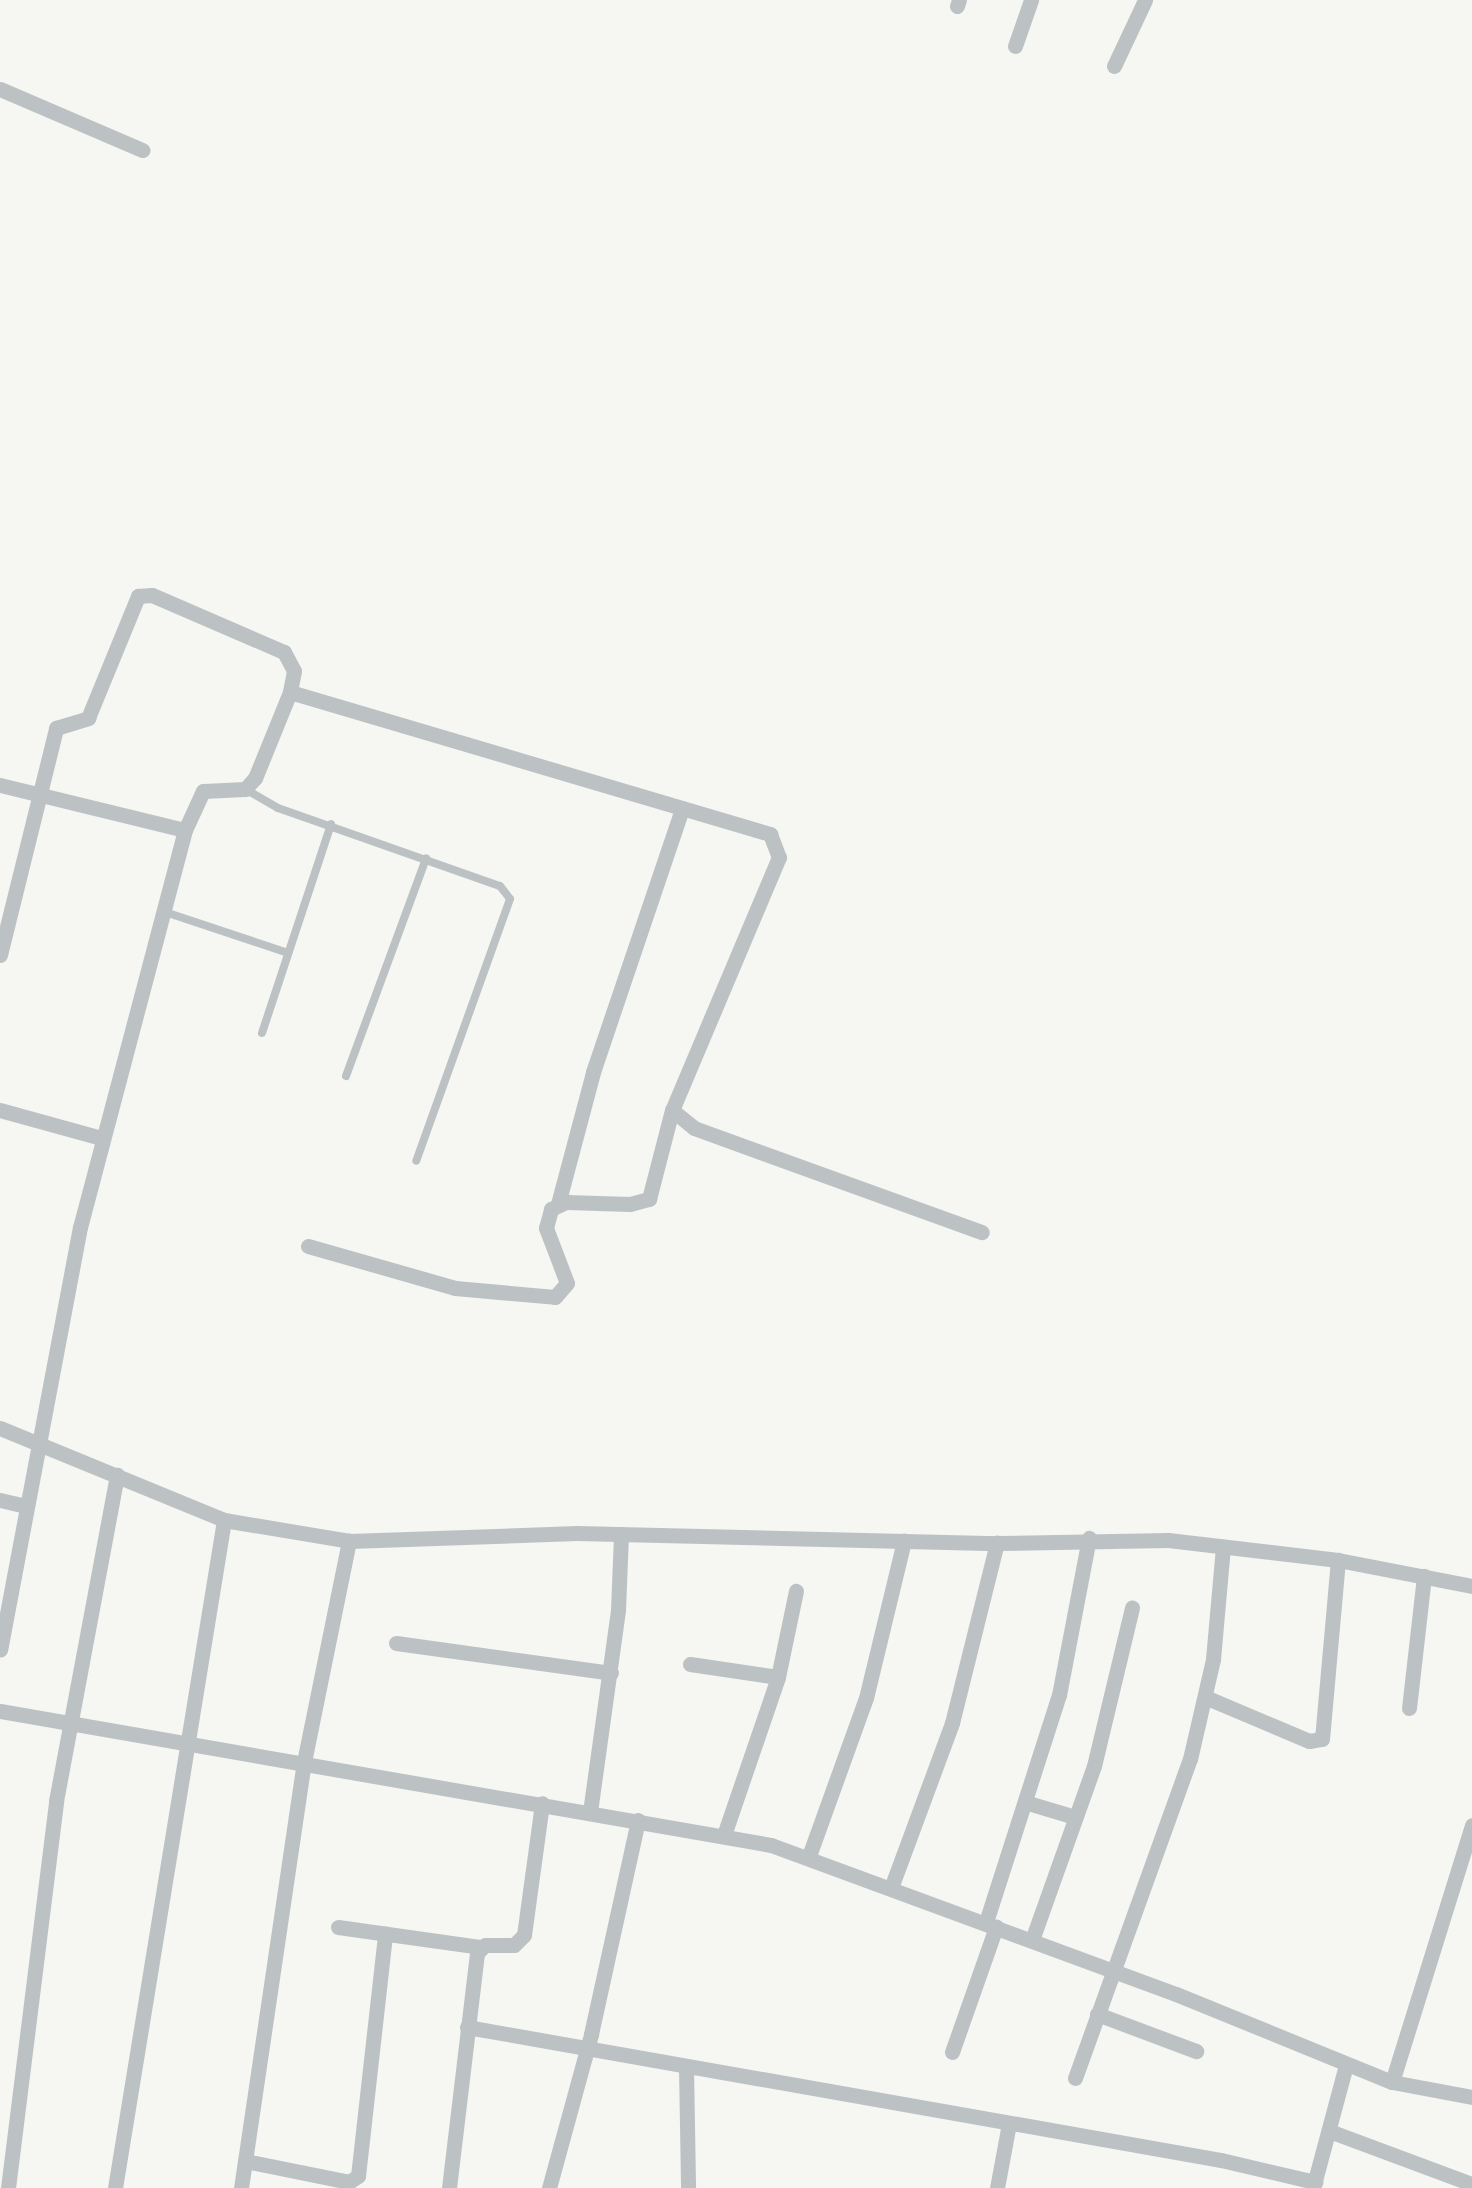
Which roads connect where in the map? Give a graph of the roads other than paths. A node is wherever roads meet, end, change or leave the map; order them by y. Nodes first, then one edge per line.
1 (1031, 0) edge
2 (1146, 0) edge
3 (1015, 46) dead end
4 (1114, 66) dead end
5 (0, 90) edge
6 (142, 150) dead end
7 (290, 692) junction
8 (0, 786) edge
9 (244, 789) junction
10 (41, 795) junction
11 (681, 812) junction
12 (331, 824) junction
13 (184, 830) junction
14 (426, 858) junction
15 (162, 911) junction
16 (288, 953) junction
17 (0, 956) edge
18 (262, 1033) dead end
19 (346, 1076) dead end
20 (0, 1110) edge
21 (672, 1110) junction
22 (102, 1138) junction
23 (416, 1161) dead end
24 (558, 1204) junction
25 (982, 1232) dead end
26 (308, 1246) dead end
27 (0, 1428) edge
28 (37, 1441) junction
29 (118, 1475) junction
30 (0, 1500) edge
31 (26, 1506) junction
32 (224, 1520) junction
33 (621, 1534) junction
34 (1088, 1538) junction
35 (349, 1541) junction
36 (904, 1541) junction
37 (996, 1543) junction
38 (1223, 1546) junction
39 (1338, 1560) junction
40 (1424, 1576) junction
41 (1472, 1586) edge
42 (796, 1591) dead end
43 (1132, 1608) dead end
44 (396, 1643) dead end
45 (0, 1648) edge
46 (690, 1664) dead end
47 (610, 1673) junction
48 (778, 1677) junction
49 (1205, 1696) junction
50 (1410, 1708) dead end
51 (0, 1711) edge
52 (70, 1722) junction
53 (188, 1743) junction
54 (304, 1762) junction
55 (1028, 1802) junction
56 (542, 1803) junction
57 (590, 1812) junction
58 (1076, 1817) junction
59 (638, 1820) junction
60 (1472, 1824) edge
61 (724, 1835) junction
62 (809, 1856) junction
63 (890, 1888) junction
64 (991, 1924) junction
65 (338, 1927) dead end
66 (386, 1934) junction
67 (1032, 1940) junction
68 (480, 1947) junction
69 (1112, 1970) junction
70 (1097, 2014) junction
71 (467, 2026) junction
72 (588, 2047) junction
73 (1196, 2051) dead end
74 (952, 2052) dead end
75 (1346, 2065) junction
76 (686, 2068) junction
77 (1075, 2078) dead end
78 (1392, 2082) junction
79 (1472, 2097) edge
80 (1009, 2123) junction
81 (1332, 2132) junction
82 (245, 2160) junction
83 (1472, 2184) edge
84 (1314, 2185) edge
85 (8, 2188) edge
86 (115, 2188) edge
87 (240, 2188) edge
88 (449, 2188) edge
89 (549, 2188) edge
90 (688, 2188) edge
91 (997, 2188) edge

1 - 3 street
2 - 4 street
5 - 6 street
7 - 9 street
7 - 10 street
7 - 11 street
8 - 10 street
9 - 12 lane
9 - 13 street
10 - 13 street
10 - 17 street
11 - 21 street
11 - 24 street
12 - 14 lane
12 - 16 lane
13 - 15 street
14 - 19 lane
14 - 23 lane
15 - 16 lane
15 - 22 street
16 - 18 lane
20 - 22 street
21 - 24 street
21 - 25 street
22 - 28 street
24 - 26 street
27 - 28 street
28 - 29 street
28 - 31 street
29 - 32 street
29 - 52 street
30 - 31 street
31 - 45 street
32 - 35 street
32 - 53 street
33 - 35 street
33 - 36 street
33 - 47 street
34 - 37 street
34 - 38 street
34 - 55 street
35 - 54 street
36 - 37 street
36 - 62 street
37 - 63 street
38 - 39 street
38 - 49 street
39 - 40 street
39 - 49 street
40 - 41 street
40 - 50 street
42 - 48 street
43 - 58 street
44 - 47 street
46 - 48 street
47 - 57 street
48 - 61 street
49 - 69 street
51 - 52 street
52 - 53 street
52 - 85 street
53 - 54 street
53 - 86 street
54 - 56 street
54 - 82 street
55 - 58 street
55 - 64 street
56 - 57 street
56 - 68 street
57 - 59 street
58 - 67 street
59 - 61 street
59 - 72 street
60 - 78 street
61 - 62 street
62 - 63 street
63 - 64 street
64 - 67 street
64 - 74 street
65 - 66 street
66 - 68 street
66 - 82 street
67 - 69 street
68 - 71 street
69 - 70 street
69 - 75 street
70 - 73 street
70 - 77 street
71 - 72 street
71 - 88 street
72 - 76 street
72 - 89 street
75 - 78 street
75 - 81 street
76 - 80 street
76 - 90 street
78 - 79 street
80 - 84 street
80 - 91 street
81 - 83 street
81 - 84 street
82 - 87 street

